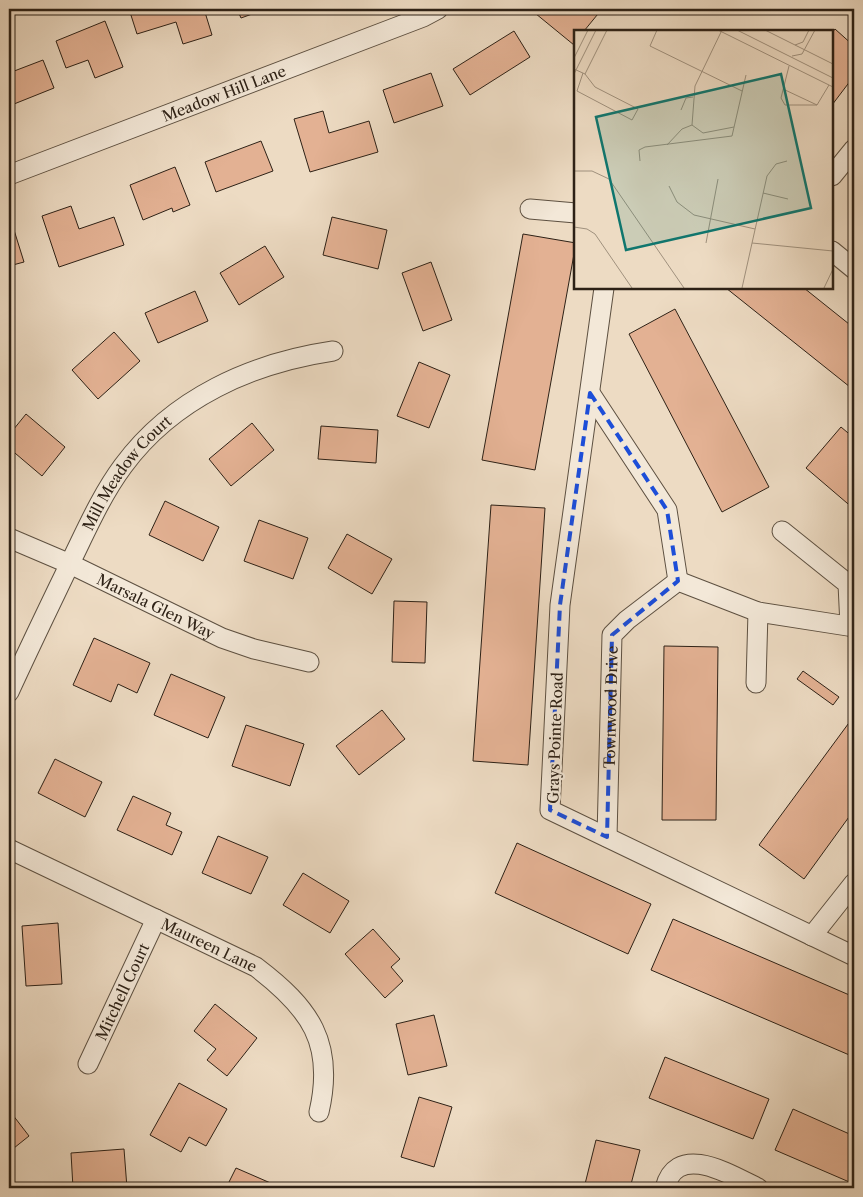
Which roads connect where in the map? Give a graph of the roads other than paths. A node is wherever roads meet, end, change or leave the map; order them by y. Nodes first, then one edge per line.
1 (438, 9) edge
2 (854, 149) edge
3 (9, 175) edge
4 (833, 175) edge
5 (530, 209) dead end
6 (574, 212) edge
7 (833, 252) edge
8 (854, 269) edge
9 (604, 289) edge
10 (333, 351) dead end
11 (590, 393) junction
12 (782, 531) dead end
13 (9, 538) edge
14 (70, 564) junction
15 (678, 581) junction
16 (758, 612) junction
17 (852, 626) edge
18 (308, 662) dead end
19 (756, 683) dead end
20 (9, 692) edge
21 (607, 837) junction
22 (9, 849) edge
23 (854, 883) edge
24 (156, 919) junction
25 (812, 936) junction
26 (854, 956) edge
27 (88, 1064) dead end
28 (319, 1112) dead end
29 (665, 1188) edge
30 (758, 1188) edge

1 - 3 street, Meadow Hill Lane
2 - 4 street
5 - 6 street
7 - 8 street
9 - 11 street, Grays Pointe Road
10 - 14 street, Mill Meadow Court
11 - 15 street
11 - 21 street, Grays Pointe Road
12 - 17 street
13 - 14 street, Marsala Glen Way
14 - 18 street, Marsala Glen Way
14 - 20 street, Mill Meadow Court
15 - 16 street
15 - 21 street, Townwood Drive
16 - 17 street
16 - 19 street
21 - 25 street, Grays Pointe Road
22 - 24 street, Maureen Lane
23 - 25 street
24 - 27 street, Mitchell Court
24 - 28 street, Maureen Lane
25 - 26 street, Grays Pointe Road
29 - 30 street

